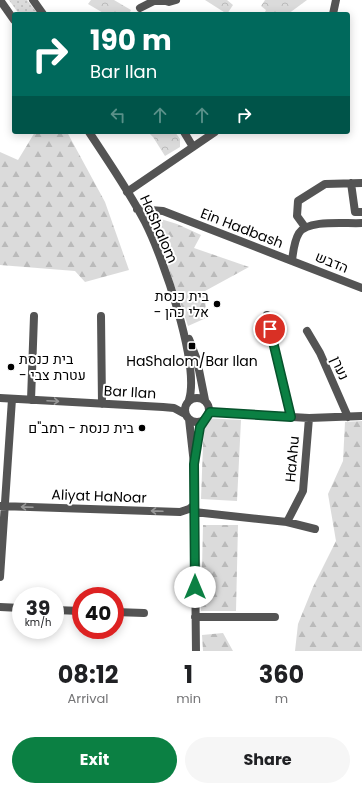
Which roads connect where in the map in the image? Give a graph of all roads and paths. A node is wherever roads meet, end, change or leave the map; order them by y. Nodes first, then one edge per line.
1 (0, 0) edge
2 (33, 0) edge
3 (145, 0) edge
4 (176, 0) edge
5 (336, 0) edge
6 (163, 1) edge
7 (138, 11) edge
8 (42, 12) edge
9 (333, 12) edge
10 (12, 17) edge
11 (90, 134) edge
12 (185, 134) edge
13 (212, 134) edge
14 (193, 147) junction
15 (351, 183) junction
16 (362, 183) edge
17 (128, 192) junction
18 (137, 209) junction
19 (362, 212) edge
20 (362, 223) edge
21 (305, 227) junction
22 (292, 261) junction
23 (362, 288) edge
24 (267, 315) dead end
25 (34, 316) dead end
26 (101, 316) dead end
27 (181, 322) junction
28 (307, 331) dead end
29 (0, 398) edge
30 (12, 399) junction
31 (30, 400) junction
32 (189, 400) junction
33 (205, 400) junction
34 (102, 404) junction
35 (210, 412) junction
36 (187, 416) junction
37 (362, 416) edge
38 (291, 417) junction
39 (348, 417) junction
40 (309, 418) junction
41 (203, 421) junction
42 (194, 464) junction
43 (2, 506) edge
44 (194, 509) junction
45 (287, 522) junction
46 (315, 529) dead end
47 (0, 577) edge
48 (0, 607) edge
49 (12, 608) edge
50 (124, 612) edge
51 (144, 613) dead end
52 (195, 617) junction
53 (275, 617) dead end
54 (196, 651) edge

1 - 10 street
2 - 8 street
3 - 7 street
4 - 6 street
5 - 9 street
6 - 7 street
11 - 17 street, HaShalom
12 - 14 street
13 - 14 street
14 - 17 street
15 - 16 street
15 - 19 street
15 - 21 street
17 - 18 street, HaShalom
18 - 22 street, Ein Hadbash
18 - 27 street, HaShalom
20 - 21 street
21 - 22 street, Ein Hadbash
22 - 23 street, הדבש
24 - 38 street
25 - 31 street
26 - 34 street
27 - 32 street, HaShalom
27 - 33 street, HaShalom
28 - 39 street, נערן
29 - 30 street, Bar Ilan
30 - 31 street, Bar Ilan
30 - 43 street
31 -> 34 street, Bar Ilan
32 - 33 street
32 - 36 street
33 - 35 street
34 - 36 street, Bar Ilan
35 - 38 street
35 - 41 street
36 - 41 street
36 - 42 street
37 - 39 street
38 - 40 street
39 - 40 street
40 - 45 street, HaAhu
41 - 42 street
42 - 44 street
44 -> 43 street, Aliyat HaNoar
43 - 47 street
44 - 45 street
44 - 52 street
45 - 46 street
48 - 49 street
50 - 51 street
52 - 53 street
52 - 54 street

